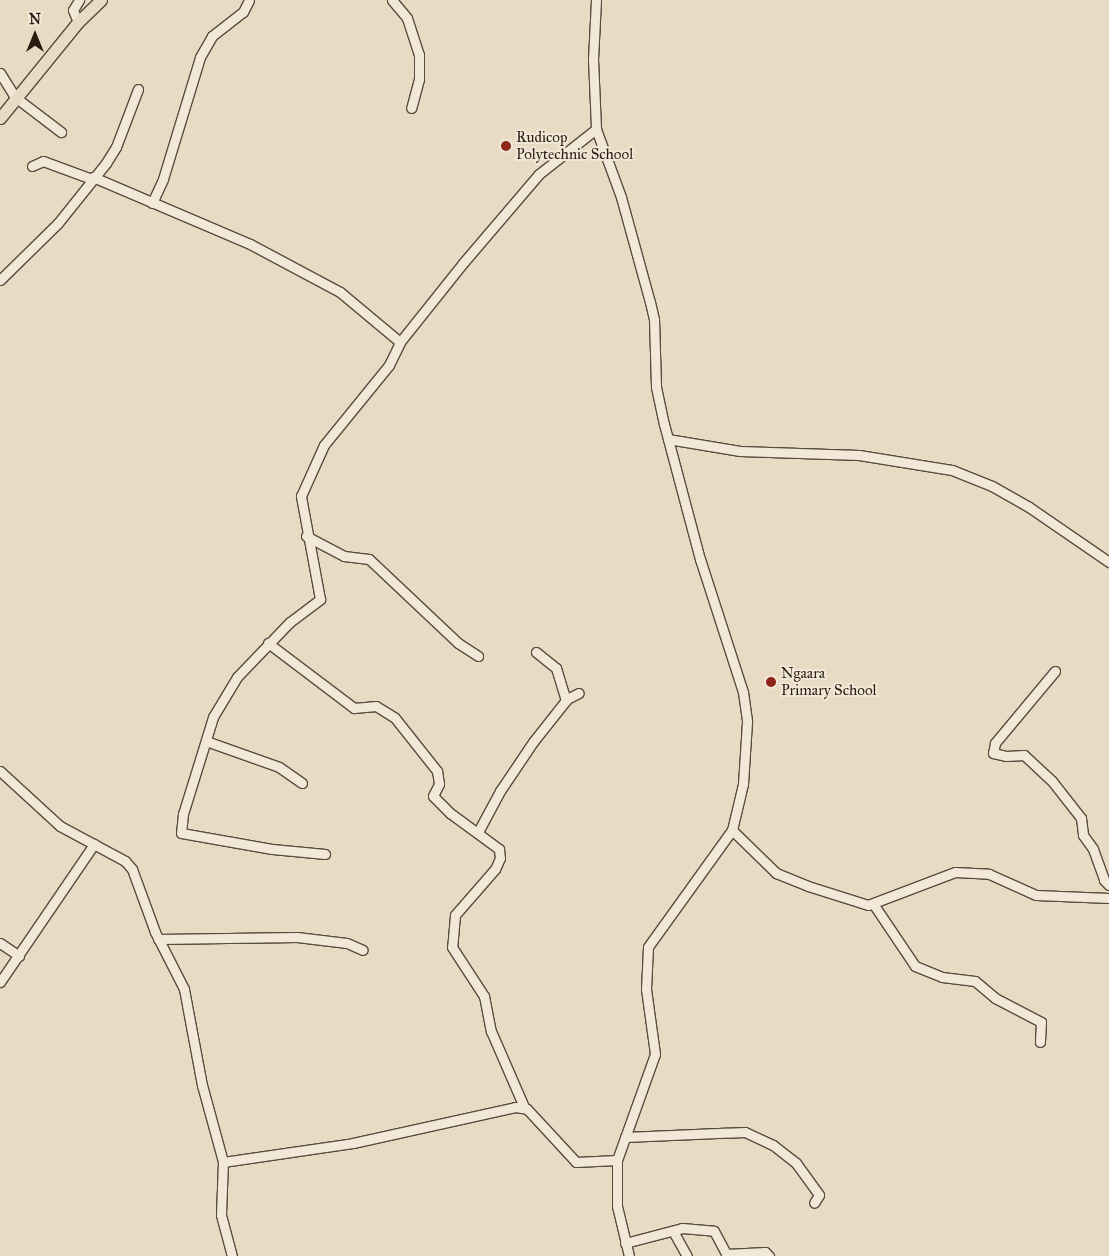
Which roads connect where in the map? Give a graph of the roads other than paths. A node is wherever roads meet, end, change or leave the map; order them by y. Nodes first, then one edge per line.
1 (79, 0) edge
2 (101, 0) edge
3 (249, 0) edge
4 (392, 0) edge
5 (596, 0) edge
6 (78, 22) junction
7 (0, 73) edge
8 (138, 89) dead end
9 (15, 97) junction
10 (412, 108) dead end
11 (0, 118) edge
12 (596, 129) junction
13 (61, 132) dead end
14 (32, 166) dead end
15 (92, 178) junction
16 (152, 203) junction
17 (0, 280) edge
18 (400, 342) junction
19 (668, 439) junction
20 (306, 536) junction
21 (1109, 562) edge
22 (268, 643) junction
23 (536, 652) dead end
24 (478, 656) dead end
25 (1054, 671) dead end
26 (579, 693) dead end
27 (566, 701) junction
28 (206, 741) junction
29 (0, 771) edge
30 (302, 783) dead end
31 (732, 830) junction
32 (478, 832) junction
33 (94, 844) junction
34 (325, 854) dead end
35 (1109, 884) edge
36 (1109, 898) edge
37 (874, 905) junction
38 (158, 939) junction
39 (0, 943) edge
40 (363, 950) dead end
41 (18, 956) junction
42 (0, 982) edge
43 (1040, 1042) dead end
44 (524, 1108) junction
45 (625, 1136) junction
46 (617, 1160) junction
47 (222, 1162) junction
48 (814, 1203) dead end
49 (673, 1231) junction
50 (625, 1243) junction
51 (232, 1256) edge
52 (628, 1256) edge
53 (687, 1256) edge
54 (769, 1256) edge

1 - 6 street
2 - 6 main road
3 - 16 street
4 - 10 street
5 - 12 street
6 - 9 main road
7 - 9 street
8 - 15 street
9 - 11 main road
9 - 13 street
12 - 18 street
12 - 19 street
14 - 15 street
15 - 16 street
15 - 17 street
16 - 18 street
18 - 20 street
19 - 21 street
19 - 31 street
20 - 22 street
20 - 24 street
22 - 28 street
22 - 32 street
23 - 27 street
25 - 35 street
26 - 27 street
27 - 32 street
28 - 30 street
28 - 34 street
29 - 33 street
31 - 37 street
31 - 45 street
32 - 44 street
33 - 38 street
33 - 41 street
36 - 37 street
37 - 43 street
38 - 40 street
38 - 47 street
39 - 41 street
41 - 42 street
44 - 46 street
44 - 47 street
45 - 46 street
45 - 48 street
46 - 50 street
47 - 51 street
49 - 50 street
49 - 53 street
49 - 54 street
50 - 52 street

